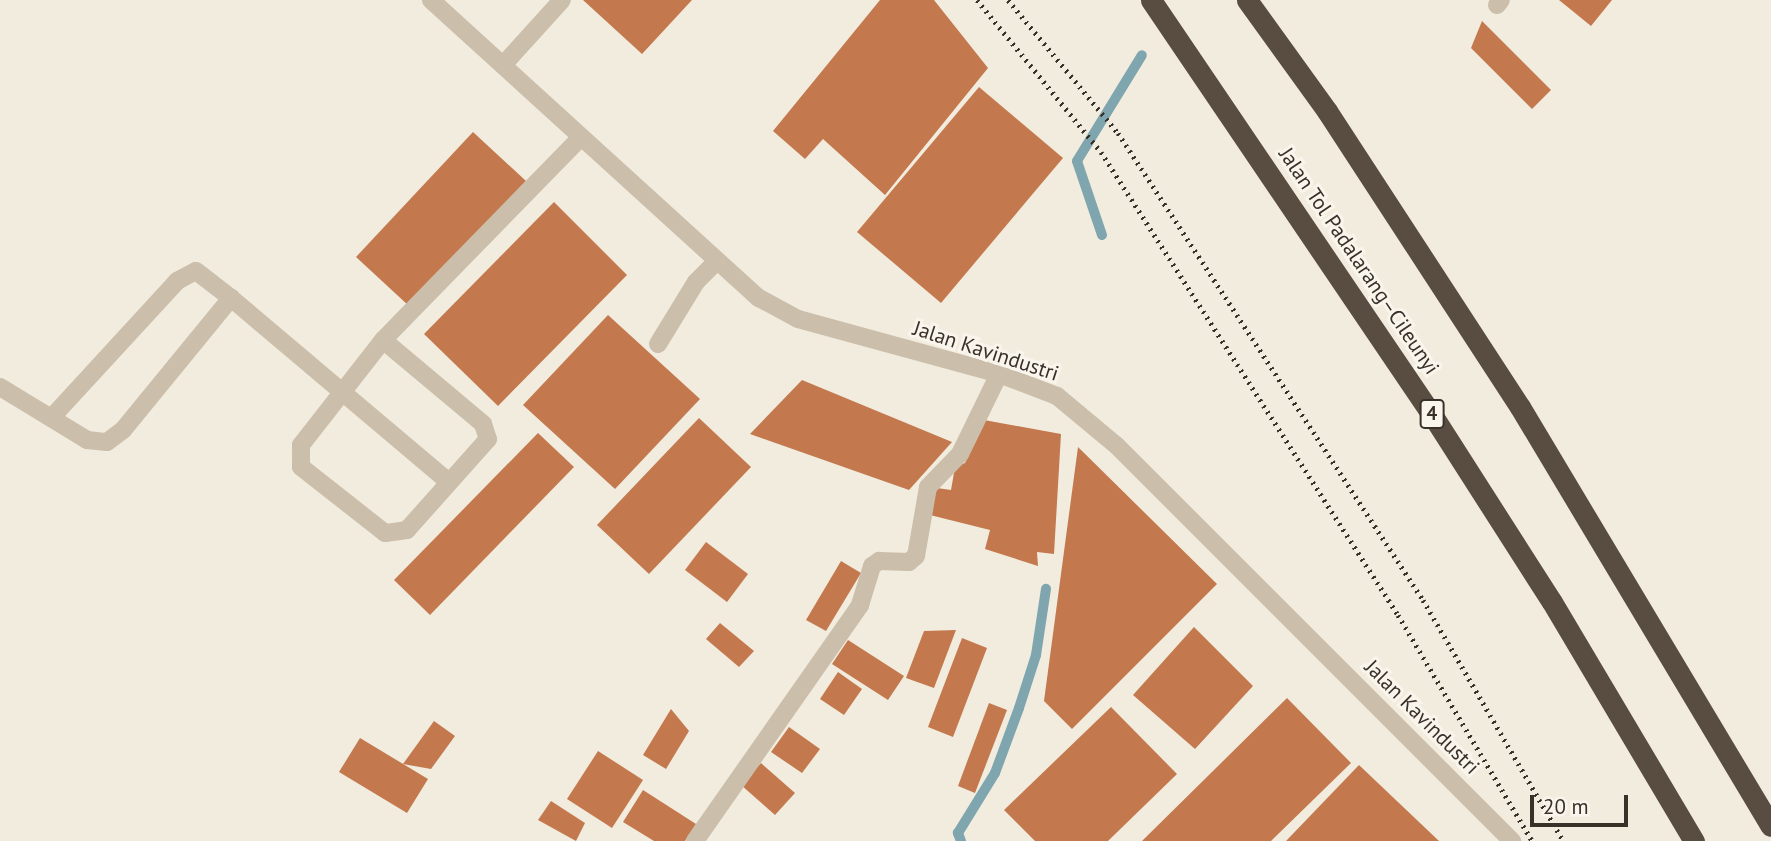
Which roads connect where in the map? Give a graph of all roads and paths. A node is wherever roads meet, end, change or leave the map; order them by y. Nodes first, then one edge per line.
1 (431, 0) edge
2 (562, 0) edge
3 (1151, 0) edge
4 (1247, 0) edge
5 (504, 64) junction
6 (580, 138) junction
7 (716, 262) junction
8 (231, 298) junction
9 (383, 340) junction
10 (658, 344) dead end
11 (999, 374) junction
12 (0, 387) edge
13 (344, 392) junction
14 (53, 416) junction
15 (449, 482) junction
16 (1771, 826) edge
17 (695, 841) edge
18 (1512, 841) edge
19 (1694, 841) edge

1 - 5 street, Jalan Kavindustri
2 - 5 street
3 - 19 highway, Jalan Tol Padalarang–Cileunyi / 4
4 - 16 highway
5 - 6 street, Jalan Kavindustri
6 - 7 street, Jalan Kavindustri
6 - 9 street
7 - 10 street
7 - 11 street, Jalan Kavindustri
8 - 13 street
8 - 14 street
8 - 14 street
9 - 13 street
9 - 15 street
11 - 17 street
11 - 18 street, Jalan Kavindustri
12 - 14 street
13 - 15 street
13 - 15 street

